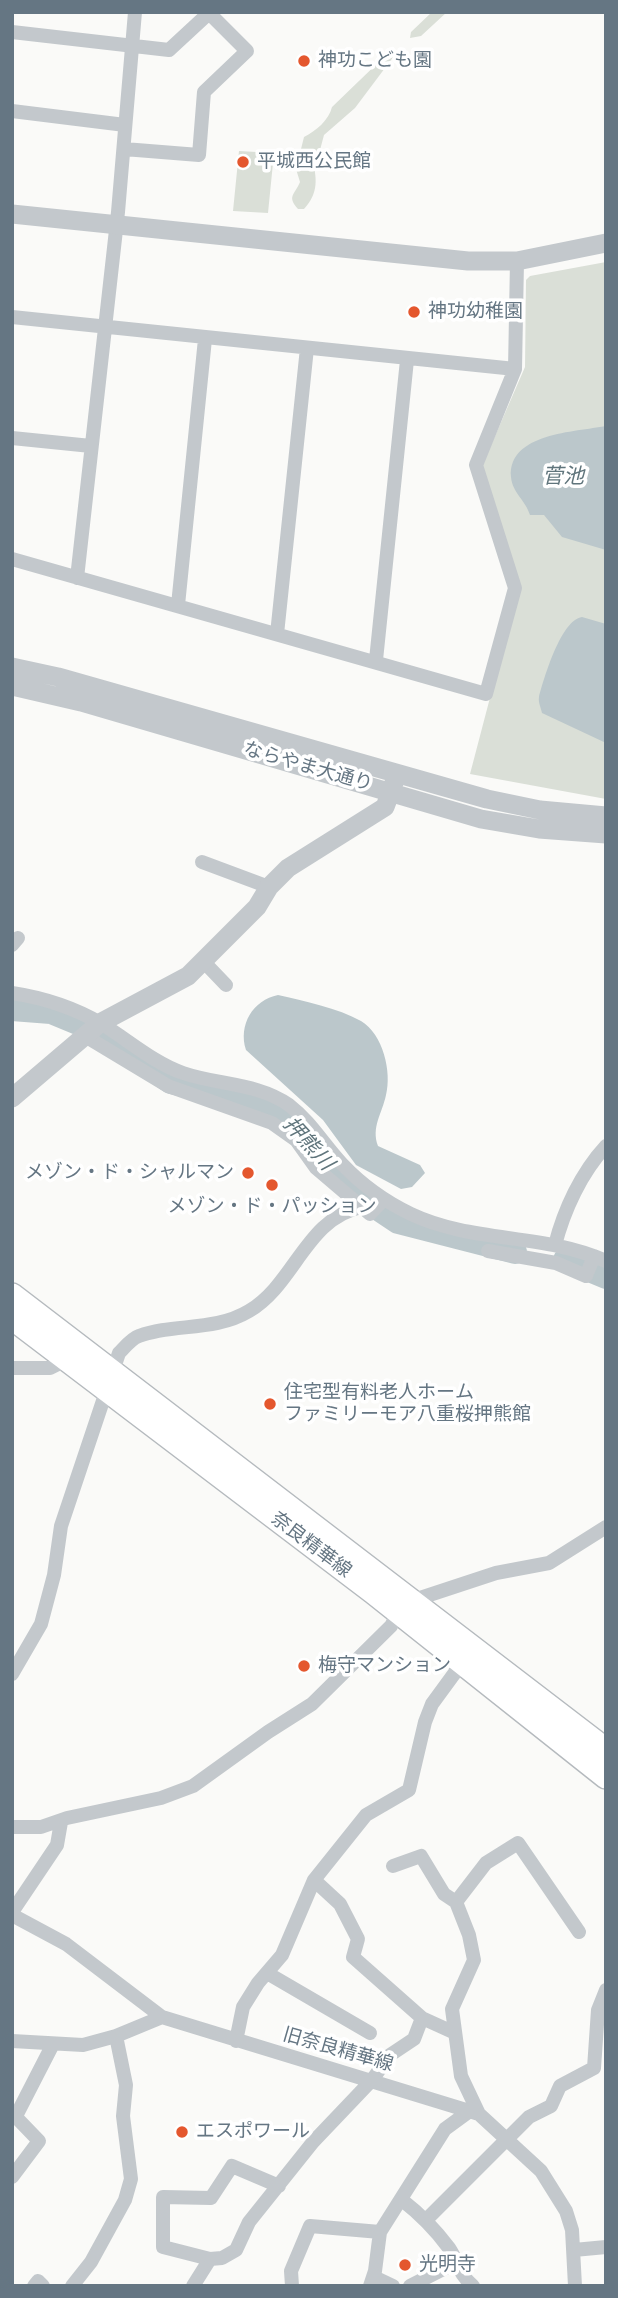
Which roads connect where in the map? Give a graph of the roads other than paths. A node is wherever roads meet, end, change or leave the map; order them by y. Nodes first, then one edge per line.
1 (135, 12) edge
2 (12, 32) edge
3 (131, 45) junction
4 (12, 111) edge
5 (125, 125) junction
6 (124, 149) junction
7 (12, 214) edge
8 (116, 226) junction
9 (606, 243) edge
10 (517, 261) junction
11 (12, 317) edge
12 (105, 326) junction
13 (205, 339) junction
14 (307, 348) junction
15 (407, 359) junction
16 (515, 369) junction
17 (12, 438) edge
18 (91, 446) junction
19 (12, 559) edge
20 (77, 578) junction
21 (177, 606) junction
22 (277, 634) junction
23 (376, 660) junction
24 (12, 667) edge
25 (12, 686) edge
26 (395, 781) junction
27 (606, 816) edge
28 (606, 834) edge
29 (202, 862) dead end
30 (269, 887) junction
31 (203, 961) junction
32 (226, 985) dead end
33 (12, 993) edge
34 (92, 1029) junction
35 (12, 1098) edge
36 (606, 1146) edge
37 (384, 1199) junction
38 (368, 1209) junction
39 (555, 1245) junction
40 (488, 1251) dead end
41 (600, 1259) edge
42 (12, 1295) edge
43 (12, 1318) edge
44 (66, 1360) junction
45 (12, 1368) edge
46 (109, 1382) junction
47 (606, 1527) edge
48 (606, 1536) edge
49 (584, 1540) junction
50 (405, 1607) junction
51 (462, 1663) junction
52 (12, 1674) edge
53 (606, 1750) edge
54 (606, 1777) edge
55 (61, 1822) junction
56 (12, 1827) edge
57 (394, 1866) dead end
58 (314, 1880) junction
59 (456, 1902) junction
60 (12, 1914) edge
61 (579, 1932) dead end
62 (267, 1973) junction
63 (606, 1990) edge
64 (162, 2017) junction
65 (422, 2018) junction
66 (370, 2033) dead end
67 (455, 2033) junction
68 (116, 2036) junction
69 (12, 2041) edge
70 (236, 2041) junction
71 (53, 2044) junction
72 (372, 2080) junction
73 (475, 2112) junction
74 (14, 2115) edge
75 (509, 2139) junction
76 (12, 2177) edge
77 (279, 2186) junction
78 (401, 2200) junction
79 (427, 2219) junction
80 (380, 2232) junction
81 (606, 2247) edge
82 (574, 2250) junction
83 (210, 2259) junction
84 (457, 2262) junction
85 (372, 2281) edge
86 (77, 2284) edge
87 (34, 2286) edge
88 (43, 2286) edge
89 (193, 2286) edge
90 (292, 2286) edge
91 (393, 2286) edge
92 (410, 2286) edge
93 (473, 2286) edge
94 (575, 2286) edge

1 - 3 street
2 - 3 street
3 - 5 street
3 - 6 street
4 - 5 street
5 - 6 street
6 - 8 street
7 - 8 street
8 - 10 street
8 - 12 street
9 - 10 street
10 - 16 street
11 - 12 street
12 - 13 street
12 - 18 street
13 - 14 street
13 - 21 street
14 - 15 street
14 - 22 street
15 - 16 street
15 - 23 street
16 - 23 street
17 - 18 street
18 - 20 street
19 - 20 street
20 - 21 street
21 - 22 street
22 - 23 street
24 - 26 street, ならやま大通り
25 - 26 street, ならやま大通り
26 - 27 street, ならやま大通り
26 - 28 street, ならやま大通り
26 - 30 street
29 - 30 street
30 - 31 street
31 - 32 street
31 - 34 street
33 - 34 street
34 - 35 street
34 - 37 street
34 - 38 street
36 - 39 street
37 - 38 street
37 - 39 street
38 - 46 street
39 - 41 street
40 - 41 street
42 - 46 main road, 奈良精華線
43 - 44 main road, 奈良精華線
44 - 45 street
44 - 46 main road, 奈良精華線
46 - 50 main road, 奈良精華線
46 - 52 street
47 - 49 street
48 - 49 street
49 - 50 street
50 - 51 main road, 奈良精華線
50 - 53 main road, 奈良精華線
50 - 55 street
51 - 54 main road, 奈良精華線
51 - 58 street
55 - 56 street
55 - 60 street
57 - 59 street
58 - 62 street
58 - 65 street
59 - 61 street
59 - 67 street
60 - 64 street, 旧奈良精華線
62 - 66 street
62 - 70 street
63 - 75 street
64 - 68 street
64 - 70 street, 旧奈良精華線
65 - 67 street
65 - 72 street
67 - 73 street
68 - 71 street
68 - 86 street
69 - 71 street
70 - 72 street, 旧奈良精華線
71 - 74 street
72 - 73 street, 旧奈良精華線
72 - 77 street
73 - 75 street, 旧奈良精華線
73 - 78 street
74 - 76 street
75 - 79 street
75 - 82 street, 旧奈良精華線
77 - 83 street
77 - 83 street
78 - 79 street
78 - 80 street
79 - 84 street
80 - 85 street
80 - 90 street
81 - 82 street
82 - 94 street, 旧奈良精華線
83 - 89 street
84 - 92 street
84 - 93 street
85 - 91 street
87 - 88 street

